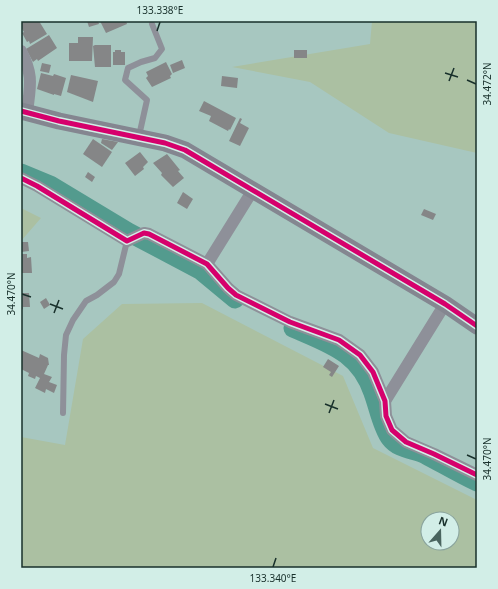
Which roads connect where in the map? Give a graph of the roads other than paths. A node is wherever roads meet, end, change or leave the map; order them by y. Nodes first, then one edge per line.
1 (152, 24) dead end
2 (21, 51) edge
3 (24, 112) edge
4 (139, 137) junction
5 (21, 178) edge
6 (253, 190) junction
7 (135, 238) junction
8 (207, 264) junction
9 (445, 304) junction
10 (477, 326) edge
11 (385, 401) junction
12 (63, 413) dead end
13 (477, 475) edge

1 - 4 lane
2 - 3 street
3 - 4 street
4 - 6 street
5 - 7 street
6 - 8 street
6 - 9 street
7 - 8 street
7 - 12 lane
8 - 11 street
9 - 10 street
9 - 11 street
11 - 13 street

